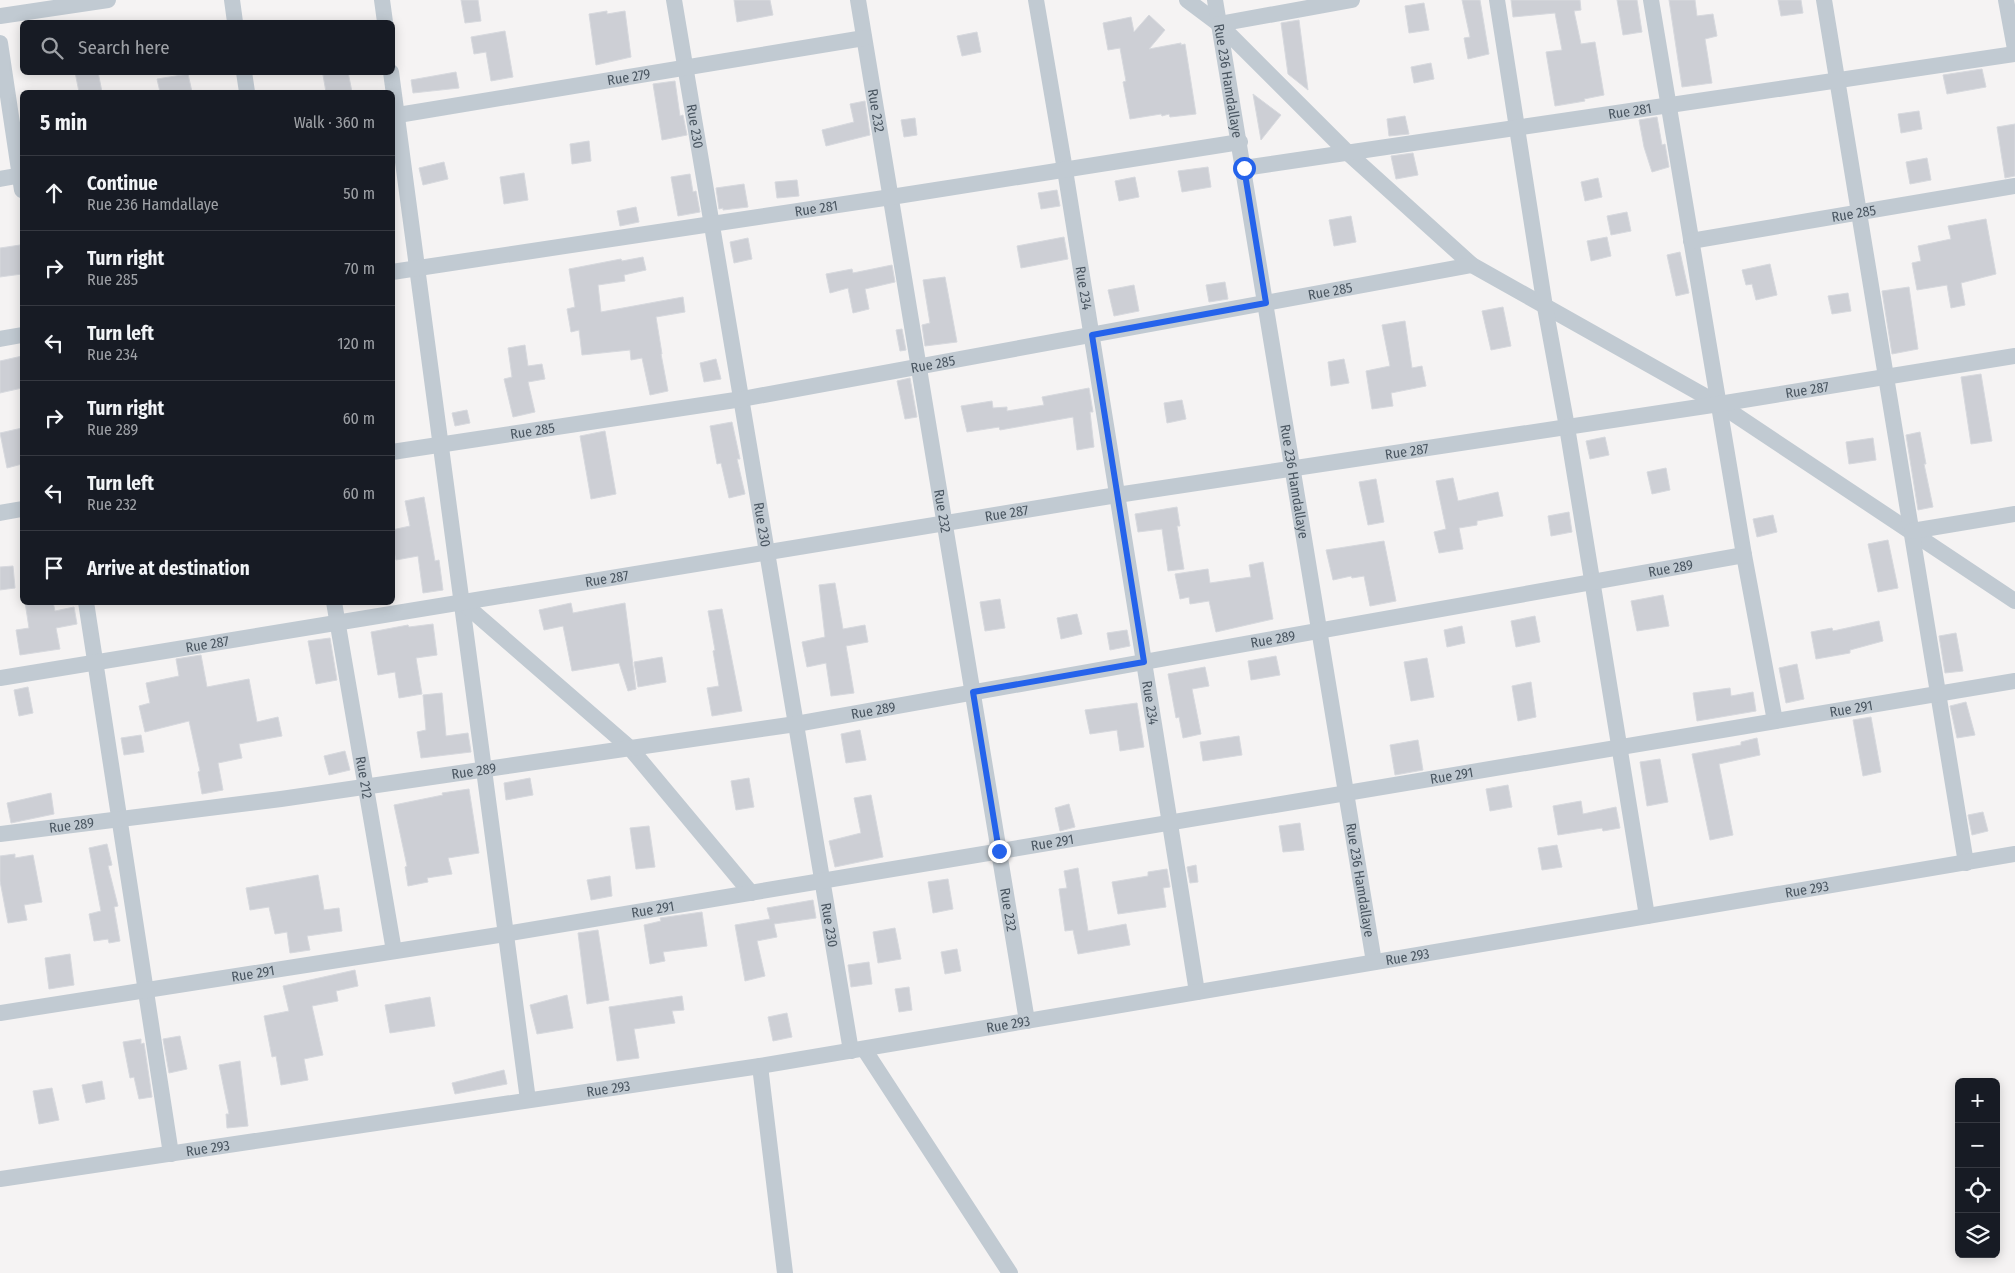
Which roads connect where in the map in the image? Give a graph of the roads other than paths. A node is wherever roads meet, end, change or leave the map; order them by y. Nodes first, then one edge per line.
1 (108, 0) edge
2 (232, 0) edge
3 (382, 0) edge
4 (674, 0) edge
5 (858, 0) edge
6 (1036, 0) edge
7 (1187, 0) edge
8 (1215, 0) edge
9 (1352, 0) edge
10 (1497, 0) edge
11 (1651, 0) edge
12 (1824, 0) edge
13 (2006, 0) edge
14 (0, 16) edge
15 (235, 20) edge
16 (385, 20) edge
17 (1219, 24) junction
18 (864, 38) junction
19 (0, 43) edge
20 (2015, 49) edge
21 (2015, 54) edge
22 (685, 68) junction
23 (244, 75) edge
24 (391, 75) edge
25 (1837, 80) junction
26 (247, 90) edge
27 (393, 90) edge
28 (1669, 105) junction
29 (395, 116) edge
30 (1518, 128) junction
31 (1240, 142) junction
32 (1348, 153) junction
33 (20, 168) edge
34 (1244, 168) junction
35 (1065, 170) junction
36 (0, 179) edge
37 (20, 180) edge
38 (2015, 186) edge
39 (891, 197) junction
40 (1859, 212) junction
41 (712, 224) junction
42 (1692, 240) junction
43 (1472, 265) junction
44 (417, 268) junction
45 (395, 272) edge
46 (1266, 303) junction
47 (1545, 307) junction
48 (20, 335) edge
49 (1092, 335) junction
50 (0, 339) edge
51 (2015, 356) edge
52 (919, 366) junction
53 (1886, 376) junction
54 (742, 399) junction
55 (1718, 404) junction
56 (1567, 427) junction
57 (441, 445) junction
58 (395, 452) edge
59 (1293, 469) junction
60 (1118, 495) junction
61 (20, 509) edge
62 (0, 513) edge
63 (2015, 514) edge
64 (945, 524) junction
65 (1912, 531) junction
66 (767, 552) junction
67 (1744, 555) junction
68 (1592, 582) junction
69 (2015, 601) edge
70 (462, 602) junction
71 (86, 605) edge
72 (334, 605) edge
73 (337, 622) junction
74 (1320, 630) junction
75 (96, 662) junction
76 (1144, 662) junction
77 (0, 678) edge
78 (2015, 681) edge
79 (973, 692) junction
80 (1938, 694) junction
81 (1775, 721) junction
82 (796, 724) junction
83 (1619, 747) junction
84 (630, 748) junction
85 (484, 769) junction
86 (366, 786) junction
87 (1346, 793) junction
88 (120, 819) junction
89 (1170, 822) junction
90 (0, 834) edge
91 (999, 851) junction
92 (2015, 854) edge
93 (1966, 863) junction
94 (823, 880) junction
95 (751, 893) junction
96 (1647, 916) junction
97 (505, 934) junction
98 (394, 951) junction
99 (1374, 962) junction
100 (146, 990) junction
101 (1197, 992) junction
102 (0, 1013) edge
103 (1027, 1021) junction
104 (857, 1050) junction
105 (760, 1066) junction
106 (528, 1100) junction
107 (171, 1154) junction
108 (0, 1179) edge
109 (785, 1273) edge
110 (1010, 1273) edge

1 - 14 street
2 - 15 street
3 - 16 street
4 - 22 street, Rue 230
5 - 18 street, Rue 232
6 - 35 street, Rue 234
7 - 17 street
8 - 17 street, Rue 236 Hamdallaye
9 - 17 street
10 - 30 street
11 - 28 street
12 - 25 street
13 - 20 street
17 - 31 street, Rue 236 Hamdallaye
17 - 32 street
18 - 22 street, Rue 279
18 - 39 street, Rue 232
19 - 33 street
21 - 25 street, Rue 281
22 - 29 street, Rue 279
22 - 41 street, Rue 230
23 - 26 street
24 - 27 street
25 - 28 street, Rue 281
25 - 40 street
28 - 30 street, Rue 281
28 - 42 street
29 - 44 street
30 - 32 street, Rue 281
30 - 47 street
31 - 34 street, Rue 236 Hamdallaye
31 - 35 street, Rue 281
32 - 34 street, Rue 281
32 - 43 street
34 - 46 street, Rue 236 Hamdallaye
35 - 39 street, Rue 281
35 - 49 street, Rue 234
36 - 37 street
38 - 40 street, Rue 285
39 - 41 street, Rue 281
39 - 52 street, Rue 232
40 - 42 street, Rue 285
40 - 53 street
41 - 44 street, Rue 281
41 - 54 street, Rue 230
42 - 55 street
43 - 46 street, Rue 285
43 - 47 street
44 - 45 street, Rue 281
44 - 57 street
46 - 49 street, Rue 285
46 - 59 street, Rue 236 Hamdallaye
47 - 55 street
47 - 56 street
48 - 50 street
49 - 52 street, Rue 285
49 - 60 street, Rue 234
51 - 53 street, Rue 287
52 - 54 street, Rue 285
52 - 64 street, Rue 232
53 - 55 street, Rue 287
53 - 65 street
54 - 57 street, Rue 285
54 - 66 street, Rue 230
55 - 56 street, Rue 287
55 - 65 street
55 - 67 street
56 - 59 street, Rue 287
56 - 68 street
57 - 58 street, Rue 285
57 - 70 street
59 - 60 street, Rue 287
59 - 74 street, Rue 236 Hamdallaye
60 - 64 street, Rue 287
60 - 76 street, Rue 234
61 - 62 street
63 - 65 street
64 - 66 street, Rue 287
64 - 79 street, Rue 232
65 - 69 street
65 - 80 street
66 - 70 street, Rue 287
66 - 82 street, Rue 230
67 - 68 street, Rue 289
67 - 81 street
68 - 74 street, Rue 289
68 - 83 street
70 - 73 street, Rue 287
70 - 84 street
70 - 85 street
71 - 75 street
72 - 73 street, Rue 212
73 - 75 street, Rue 287
73 - 86 street, Rue 212
74 - 76 street, Rue 289
74 - 87 street, Rue 236 Hamdallaye
75 - 77 street, Rue 287
75 - 88 street
76 - 79 street, Rue 289
76 - 89 street, Rue 234
78 - 80 street, Rue 291
79 - 82 street, Rue 289
79 - 91 street, Rue 232
80 - 81 street, Rue 291
80 - 93 street
81 - 83 street, Rue 291
82 - 84 street, Rue 289
82 - 94 street, Rue 230
83 - 87 street, Rue 291
83 - 96 street
84 - 85 street, Rue 289
84 - 95 street
85 - 86 street, Rue 289
85 - 97 street
86 - 88 street, Rue 289
86 - 98 street, Rue 212
87 - 89 street, Rue 291
87 - 99 street, Rue 236 Hamdallaye
88 - 90 street, Rue 289
88 - 100 street
89 - 91 street, Rue 291
89 - 101 street, Rue 234
91 - 94 street, Rue 291
91 - 103 street, Rue 232
92 - 93 street, Rue 293
93 - 96 street, Rue 293
94 - 95 street, Rue 291
94 - 104 street, Rue 230
95 - 97 street, Rue 291
96 - 99 street, Rue 293
97 - 98 street, Rue 291
97 - 106 street
98 - 100 street, Rue 291
99 - 101 street, Rue 293
100 - 102 street, Rue 291
100 - 107 street
101 - 103 street, Rue 293
103 - 104 street, Rue 293
104 - 105 street, Rue 293
104 - 110 street
105 - 106 street, Rue 293
105 - 109 street
106 - 107 street, Rue 293
107 - 108 street, Rue 293

